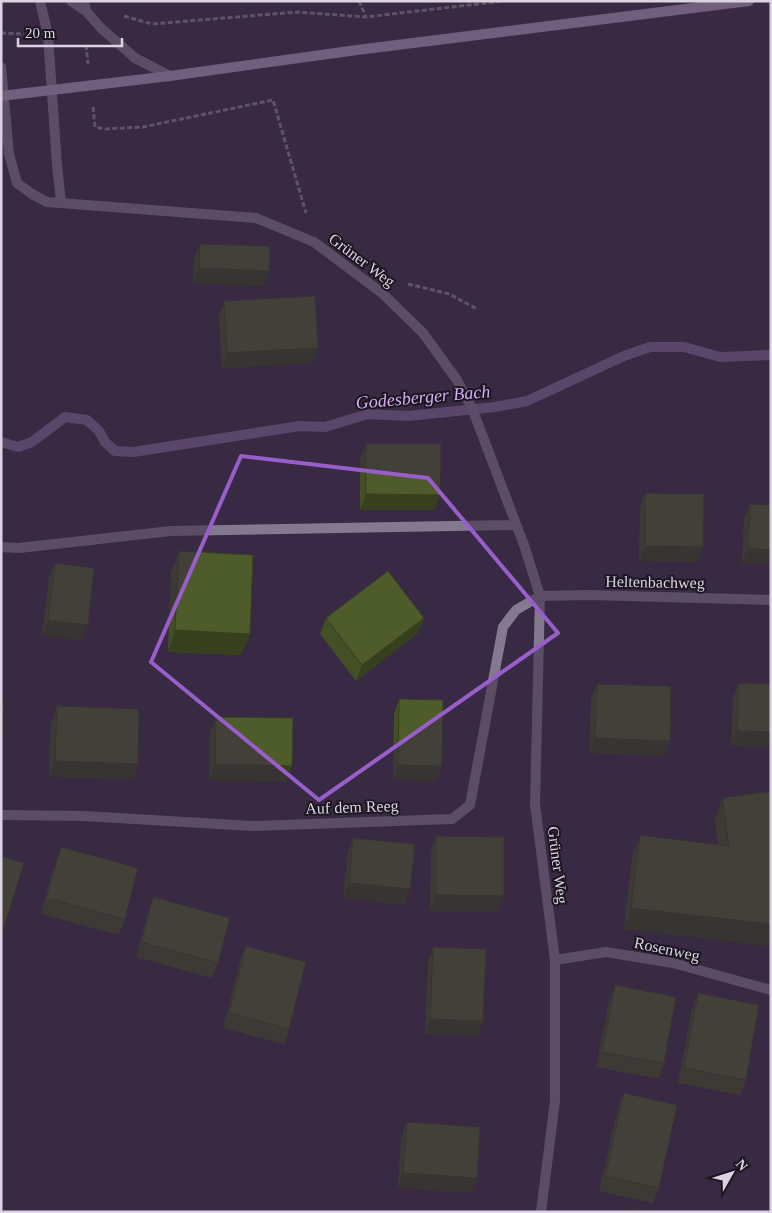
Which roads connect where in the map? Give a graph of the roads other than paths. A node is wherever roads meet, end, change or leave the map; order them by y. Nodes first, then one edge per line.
1 (40, 1) edge
2 (71, 1) edge
3 (749, 1) edge
4 (85, 6) edge
5 (1, 67) edge
6 (170, 76) junction
7 (52, 90) junction
8 (2, 96) edge
9 (61, 202) junction
10 (516, 525) junction
11 (1, 546) edge
12 (540, 596) junction
13 (771, 600) edge
14 (1, 814) edge
15 (555, 960) junction
16 (771, 990) edge
17 (542, 1212) edge

1 - 7 street
2 - 4 street
3 - 6 main road
4 - 6 street
5 - 8 street
6 - 7 main road
7 - 8 main road
7 - 9 street
8 - 9 street, Grüner Weg
9 - 10 street, Grüner Weg
10 - 11 street
10 - 12 street, Grüner Weg
12 - 13 street, Heltenbachweg
12 - 14 street, Auf dem Reeg
12 - 15 street, Grüner Weg
15 - 16 street, Rosenweg
15 - 17 street, Grüner Weg

